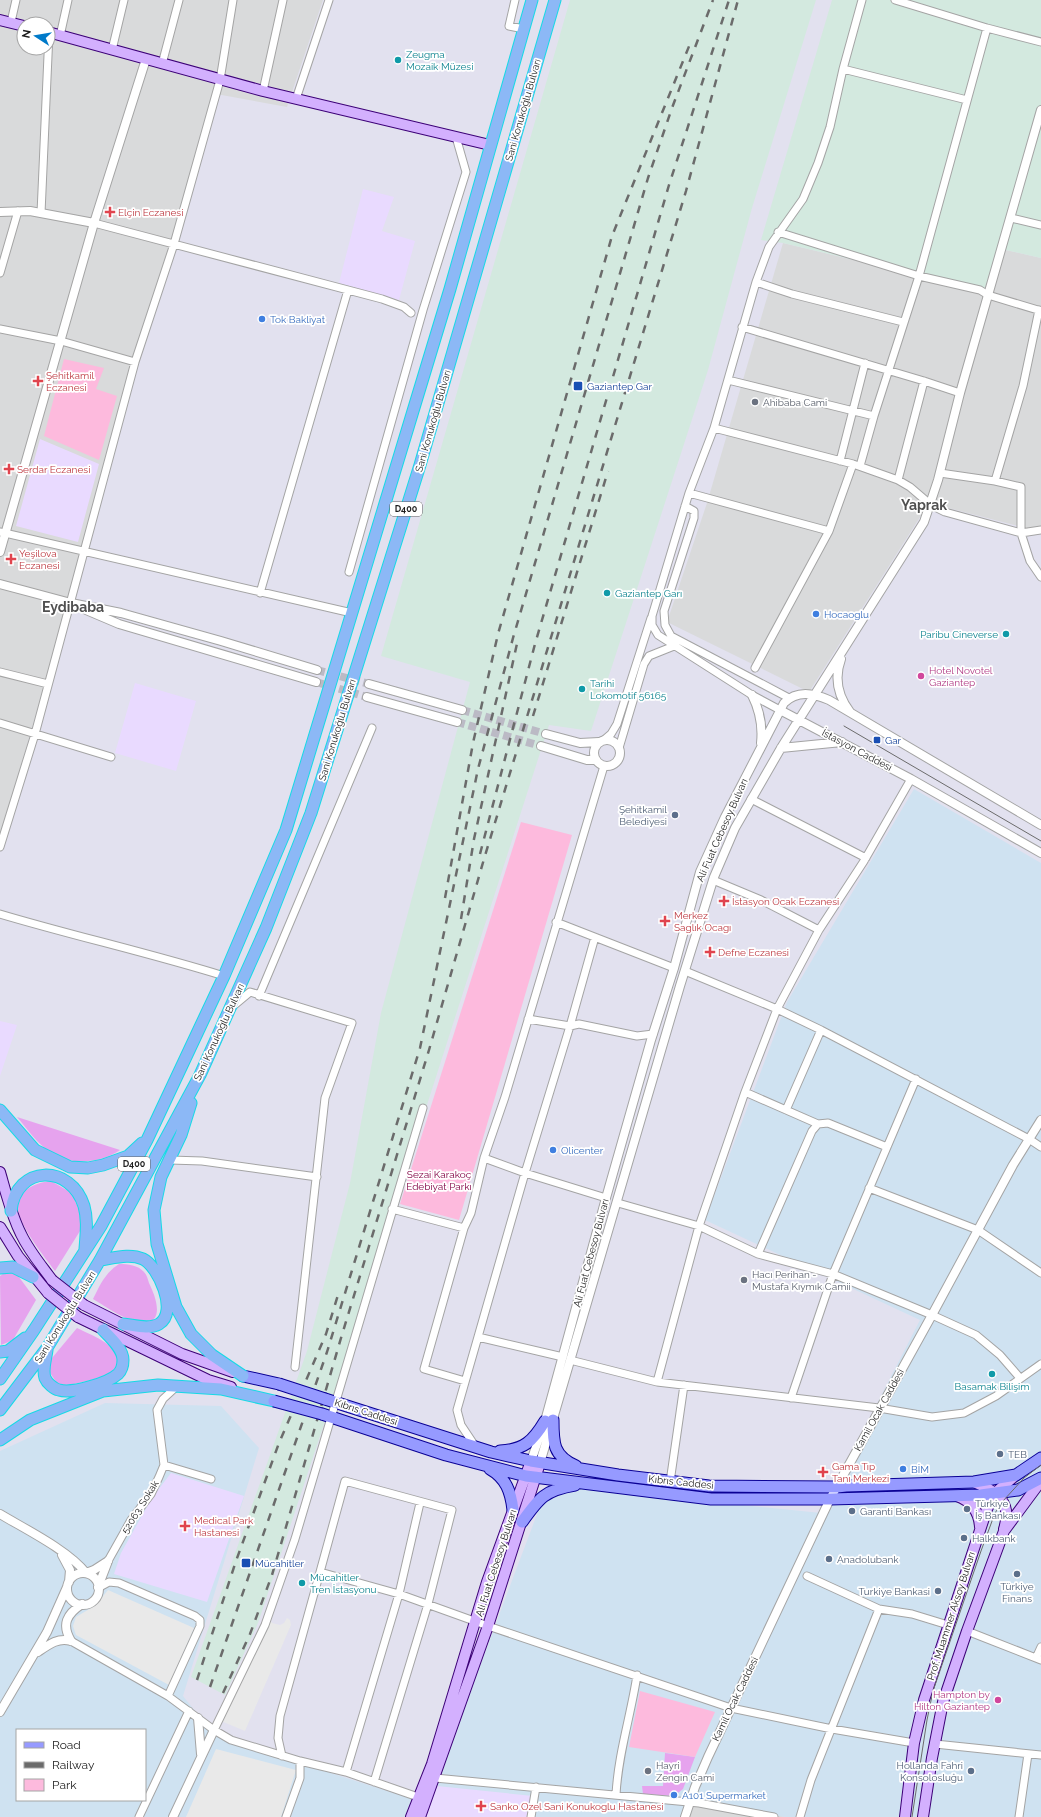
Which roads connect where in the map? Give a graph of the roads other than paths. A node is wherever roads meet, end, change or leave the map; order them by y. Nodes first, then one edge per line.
1 (16, 0) edge
2 (68, 0) edge
3 (124, 0) edge
4 (179, 0) edge
5 (233, 0) edge
6 (283, 0) edge
7 (329, 0) edge
8 (515, 0) edge
9 (532, 0) edge
10 (555, 0) edge
11 (862, 0) edge
12 (895, 0) edge
13 (0, 20) edge
14 (11, 22) junction
15 (16, 24) edge
16 (987, 28) junction
17 (524, 29) junction
18 (56, 35) edge
19 (60, 36) junction
20 (1041, 42) edge
21 (112, 50) junction
22 (48, 56) edge
23 (146, 59) junction
24 (162, 64) junction
25 (843, 69) junction
26 (220, 80) junction
27 (263, 92) junction
28 (296, 98) junction
29 (967, 100) junction
30 (1041, 110) edge
31 (456, 137) junction
32 (490, 145) junction
33 (18, 211) junction
34 (0, 212) edge
35 (41, 212) junction
36 (1011, 218) junction
37 (94, 223) junction
38 (1041, 225) edge
39 (778, 232) junction
40 (174, 244) junction
41 (0, 273) edge
42 (919, 276) junction
43 (756, 282) junction
44 (348, 290) junction
45 (988, 295) junction
46 (1040, 310) edge
47 (411, 313) dead end
48 (903, 322) junction
49 (742, 327) junction
50 (0, 329) edge
51 (61, 341) junction
52 (135, 362) junction
53 (865, 363) junction
54 (888, 371) junction
55 (728, 380) junction
56 (924, 381) junction
57 (960, 393) junction
58 (853, 411) junction
59 (874, 416) junction
60 (714, 428) junction
61 (840, 461) junction
62 (857, 465) junction
63 (940, 473) junction
64 (898, 480) junction
65 (995, 481) junction
66 (689, 493) junction
67 (931, 505) junction
68 (685, 506) junction
69 (1041, 530) edge
70 (828, 531) junction
71 (2, 533) edge
72 (1021, 533) junction
73 (0, 552) edge
74 (84, 552) junction
75 (350, 572) dead end
76 (1041, 577) edge
77 (0, 584) edge
78 (260, 593) junction
79 (71, 603) junction
80 (352, 613) junction
81 (652, 616) junction
82 (674, 646) junction
83 (844, 651) junction
84 (754, 668) dead end
85 (317, 670) tunnel mouth
86 (0, 672) edge
87 (316, 682) tunnel mouth
88 (48, 684) junction
89 (369, 684) tunnel mouth
90 (815, 694) junction
91 (752, 695) junction
92 (367, 697) tunnel mouth
93 (789, 698) junction
94 (462, 710) tunnel mouth
95 (780, 710) junction
96 (852, 714) junction
97 (799, 720) junction
98 (457, 722) tunnel mouth
99 (0, 723) edge
100 (372, 728) dead end
101 (35, 734) junction
102 (546, 734) tunnel mouth
103 (602, 741) junction
104 (842, 742) junction
105 (541, 746) tunnel mouth
106 (761, 746) junction
107 (619, 748) junction
108 (781, 748) junction
109 (111, 757) dead end
110 (596, 760) junction
111 (604, 766) junction
112 (911, 779) junction
113 (751, 799) junction
114 (1041, 825) edge
115 (0, 846) edge
116 (1041, 853) edge
117 (866, 858) junction
118 (713, 880) junction
119 (0, 914) edge
120 (556, 922) junction
121 (819, 930) junction
122 (594, 937) junction
123 (674, 968) junction
124 (685, 971) junction
125 (224, 976) junction
126 (259, 996) junction
127 (230, 1009) junction
128 (777, 1009) junction
129 (528, 1019) junction
130 (570, 1026) junction
131 (821, 1030) junction
132 (652, 1034) junction
133 (200, 1075) junction
134 (916, 1079) junction
135 (745, 1092) junction
136 (423, 1108) dead end
137 (0, 1110) edge
138 (786, 1110) junction
139 (1041, 1120) edge
140 (818, 1124) junction
141 (148, 1138) junction
142 (1029, 1139) junction
143 (886, 1147) junction
144 (1041, 1147) edge
145 (484, 1158) junction
146 (170, 1160) junction
147 (0, 1172) edge
148 (525, 1173) junction
149 (316, 1177) junction
150 (869, 1188) junction
151 (606, 1198) junction
152 (618, 1203) junction
153 (392, 1209) junction
154 (12, 1211) junction
155 (699, 1226) junction
156 (0, 1227) edge
157 (464, 1228) junction
158 (978, 1230) junction
159 (84, 1252) junction
160 (758, 1254) junction
161 (100, 1260) junction
162 (0, 1268) edge
163 (1041, 1273) edge
164 (833, 1274) junction
165 (33, 1277) junction
166 (932, 1315) junction
167 (123, 1324) junction
168 (34, 1330) junction
169 (103, 1330) junction
170 (478, 1337) junction
171 (47, 1348) junction
172 (0, 1352) edge
173 (566, 1359) junction
174 (1041, 1364) edge
175 (295, 1367) dead end
176 (243, 1376) junction
177 (1020, 1378) junction
178 (0, 1379) edge
179 (465, 1381) junction
180 (657, 1382) junction
181 (684, 1386) junction
182 (176, 1387) junction
183 (791, 1398) junction
184 (330, 1400) junction
185 (274, 1401) junction
186 (879, 1408) junction
187 (0, 1410) edge
188 (326, 1416) junction
189 (549, 1421) junction
190 (0, 1440) edge
191 (475, 1446) junction
192 (491, 1452) junction
193 (1041, 1458) edge
194 (536, 1462) junction
195 (164, 1465) junction
196 (485, 1466) junction
197 (590, 1471) junction
198 (1016, 1475) junction
199 (531, 1477) junction
200 (1041, 1478) edge
201 (211, 1479) dead end
202 (1041, 1481) edge
203 (670, 1482) junction
204 (974, 1482) junction
205 (588, 1484) junction
206 (837, 1488) junction
207 (995, 1493) junction
208 (957, 1496) junction
209 (830, 1499) junction
210 (420, 1503) junction
211 (513, 1510) junction
212 (0, 1514) edge
213 (522, 1522) junction
214 (980, 1527) junction
215 (1004, 1531) junction
216 (58, 1550) junction
217 (108, 1561) junction
218 (320, 1572) junction
219 (86, 1573) junction
220 (807, 1576) dead end
221 (68, 1584) junction
222 (98, 1588) junction
223 (399, 1594) junction
224 (82, 1604) junction
225 (428, 1604) junction
226 (879, 1609) junction
227 (476, 1622) junction
228 (948, 1624) junction
229 (488, 1626) junction
230 (967, 1631) junction
231 (71, 1641) junction
232 (1041, 1647) edge
233 (35, 1654) junction
234 (1038, 1659) edge
235 (637, 1675) junction
236 (168, 1696) junction
237 (731, 1708) junction
238 (189, 1711) junction
239 (0, 1712) edge
240 (198, 1718) junction
241 (832, 1729) junction
242 (214, 1730) junction
243 (914, 1743) junction
244 (935, 1744) junction
245 (1028, 1754) junction
246 (201, 1755) junction
247 (1041, 1755) edge
248 (282, 1756) junction
249 (300, 1761) junction
250 (346, 1772) junction
251 (435, 1778) junction
252 (374, 1782) junction
253 (536, 1787) junction
254 (616, 1795) junction
255 (418, 1797) junction
256 (689, 1802) junction
257 (139, 1817) edge
258 (173, 1817) edge
259 (286, 1817) edge
260 (411, 1817) edge
261 (420, 1817) edge
262 (531, 1817) edge
263 (685, 1817) edge
264 (774, 1817) edge
265 (800, 1817) edge
266 (905, 1817) edge
267 (923, 1817) edge
268 (1019, 1817) edge

1 - 14 street
2 - 19 street
3 - 21 street
4 - 24 street
5 - 26 street
6 - 27 street
7 - 28 street
8 - 17 street
9 - 17 highway, Sani Konukoğlu Bulvarı / D400
10 - 127 highway, Sani Konukoğlu Bulvarı / D400
11 - 25 street
12 - 16 street
13 - 14 main road
14 - 15 main road
16 - 20 street
16 - 29 street
17 - 32 highway, Sani Konukoğlu Bulvarı / D400
18 - 19 main road
19 - 21 main road
21 - 23 main road
22 - 35 street
23 - 24 main road
23 - 37 street
24 - 26 main road
25 - 29 street
25 - 39 street
26 - 27 main road
26 - 40 street
27 - 28 main road
28 - 31 main road
29 - 42 street
30 - 36 street
31 - 32 main road
31 - 75 street
32 - 80 highway, Sani Konukoğlu Bulvarı / D400
33 - 34 street
33 - 35 street
33 - 41 street
35 - 37 street
36 - 38 street
36 - 45 street
37 - 40 street
37 - 51 street
39 - 42 street
39 - 43 street
40 - 44 street
40 - 52 street
42 - 45 street
42 - 48 street
43 - 48 street
43 - 49 street
44 - 47 street
44 - 78 street
45 - 46 street
45 - 57 street
46 - 65 street
48 - 54 street
49 - 53 street
49 - 55 street
50 - 51 street
51 - 52 street
51 - 71 street
52 - 74 street
53 - 54 street
53 - 58 street
54 - 56 street
54 - 59 street
55 - 58 street
55 - 60 street
56 - 57 street
56 - 64 street
57 - 63 street
58 - 59 street
58 - 61 street
59 - 62 street
60 - 61 street
60 - 66 street
61 - 62 street
62 - 64 street
62 - 70 street
63 - 65 street
63 - 67 street
64 - 67 street
65 - 72 street
66 - 68 street
66 - 70 street
67 - 72 street
67 - 83 street
68 - 81 street
68 - 93 street
69 - 72 street
70 - 84 street
71 - 73 street
71 - 74 street
72 - 76 street
74 - 78 street
74 - 79 street
77 - 79 street
78 - 80 street
79 - 85 street
79 - 87 street
79 - 88 street
80 - 125 highway, Sani Konukoğlu Bulvarı / D400
81 - 82 street, İstasyon Caddesi
81 - 103 street
82 - 91 street, İstasyon Caddesi
82 - 107 street
83 - 90 street
83 - 96 street
86 - 88 street
88 - 101 street
89 - 94 street
90 - 93 street
90 - 96 street
90 - 97 street
91 - 95 street, İstasyon Caddesi
91 - 106 street
92 - 98 street
93 - 95 street, Ali Fuat Cebesoy Bulvarı
95 - 97 street, İstasyon Caddesi
95 - 106 street, Ali Fuat Cebesoy Bulvarı
96 - 114 street
97 - 104 street, İstasyon Caddesi
97 - 108 street
99 - 101 street
100 - 126 street
101 - 109 street
101 - 115 street
102 - 103 street
103 - 107 street
103 - 110 street
104 - 108 street
104 - 112 street, İstasyon Caddesi
105 - 110 street
106 - 123 street, Ali Fuat Cebesoy Bulvarı
107 - 111 street
108 - 113 street
110 - 111 street
111 - 120 street
112 - 116 street, İstasyon Caddesi
112 - 117 street
113 - 117 street
113 - 118 street
117 - 121 street
118 - 121 street
118 - 124 street
119 - 125 street
120 - 122 street
120 - 129 street
121 - 128 street
122 - 123 street
122 - 130 street
123 - 132 street, Ali Fuat Cebesoy Bulvarı
124 - 128 street
124 - 152 street
125 - 141 highway, Sani Konukoğlu Bulvarı / D400
126 - 127 street
126 - 149 street
127 - 133 highway, Sani Konukoğlu Bulvarı / D400
128 - 131 street
128 - 135 street
129 - 130 street
129 - 145 street
130 - 132 street
130 - 148 street
131 - 134 street
131 - 138 street
132 - 151 street, Ali Fuat Cebesoy Bulvarı
133 - 146 highway
133 - 161 highway, Sani Konukoğlu Bulvarı / D400
134 - 142 street
134 - 143 street
135 - 138 street
135 - 155 street
136 - 153 street
137 - 141 highway
138 - 140 street
139 - 142 street, Kamil Ocak Caddesi
140 - 143 street
140 - 160 street
141 - 159 highway, Sani Konukoğlu Bulvarı / D400
142 - 144 street
142 - 158 street, Kamil Ocak Caddesi
143 - 150 street
145 - 148 street
145 - 157 street
146 - 149 street
146 - 176 highway
147 - 154 main road
148 - 151 street
148 - 170 street
149 - 175 street
150 - 158 street
150 - 164 street
151 - 173 street, Ali Fuat Cebesoy Bulvarı
152 - 155 street
152 - 173 street
153 - 157 street
153 - 184 street
154 - 159 highway
154 - 167 main road, bridge
155 - 160 street
155 - 180 street
156 - 165 main road
157 - 179 street
158 - 163 street
158 - 166 street, Kamil Ocak Caddesi
159 - 168 highway, Sani Konukoğlu Bulvarı / D400
160 - 164 street
161 - 167 highway
161 - 171 highway, Sani Konukoğlu Bulvarı / D400
162 - 165 highway
164 - 166 street
164 - 183 street
165 - 169 main road, bridge
166 - 177 street
166 - 186 street, Kamil Ocak Caddesi
167 - 176 main road
168 - 172 highway
168 - 178 highway, Sani Konukoğlu Bulvarı / D400
169 - 171 highway
169 - 185 main road
170 - 173 street
170 - 179 street
171 - 187 highway, Sani Konukoğlu Bulvarı / D400
173 - 180 street
173 - 189 street, Ali Fuat Cebesoy Bulvarı
174 - 177 street
176 - 184 main road, Kıbrıs Caddesi, bridge
177 - 186 street
179 - 191 street
180 - 181 street
181 - 183 street
181 - 203 street
182 - 185 highway
182 - 190 highway
182 - 195 street
183 - 186 street
184 - 188 street
184 - 191 main road, Kıbrıs Caddesi
185 - 188 main road, bridge
186 - 206 street, Kamil Ocak Caddesi
188 - 196 main road
188 - 242 street
189 - 192 main road
189 - 194 street, Ali Fuat Cebesoy Bulvarı
189 - 197 main road
191 - 192 main road, Kıbrıs Caddesi
192 - 194 main road, Kıbrıs Caddesi
193 - 198 main road, Kıbrıs Caddesi
194 - 197 main road, Kıbrıs Caddesi
194 - 199 main road, Ali Fuat Cebesoy Bulvarı
195 - 201 street
195 - 217 street, 52063. Sokak
196 - 199 main road
196 - 211 main road
197 - 203 main road, Kıbrıs Caddesi
198 - 204 main road, Kıbrıs Caddesi
198 - 207 main road, Prof. Muammer Aksoy Bulvarı
199 - 205 main road
199 - 211 main road, Ali Fuat Cebesoy Bulvarı
199 - 213 main road
200 - 207 main road
202 - 215 main road, Prof. Muammer Aksoy Bulvarı
203 - 206 main road, Kıbrıs Caddesi
204 - 206 main road, Kıbrıs Caddesi
204 - 207 main road
205 - 209 main road
205 - 213 main road
206 - 209 street, Kamil Ocak Caddesi
207 - 208 main road
207 - 214 main road, Prof. Muammer Aksoy Bulvarı
207 - 215 main road
208 - 209 main road
208 - 214 main road
209 - 237 street, Kamil Ocak Caddesi
210 - 218 street
210 - 223 street
210 - 225 street
211 - 227 main road, Ali Fuat Cebesoy Bulvarı
212 - 216 street
213 - 229 main road
214 - 228 main road, Prof. Muammer Aksoy Bulvarı
215 - 230 main road, Prof. Muammer Aksoy Bulvarı
216 - 219 street
216 - 221 street
217 - 219 street
217 - 222 street
218 - 223 street
218 - 248 street
219 - 221 street
219 - 222 street
220 - 226 street
221 - 224 street
221 - 233 street
222 - 224 street
222 - 236 street
223 - 225 street
223 - 250 street
224 - 231 street
225 - 227 street
225 - 252 street
226 - 228 street
226 - 241 street
227 - 229 street
227 - 255 main road, Ali Fuat Cebesoy Bulvarı
228 - 243 main road, Prof. Muammer Aksoy Bulvarı
229 - 235 street
229 - 251 main road
230 - 234 street
230 - 244 main road, Prof. Muammer Aksoy Bulvarı
231 - 233 street
231 - 236 street
232 - 234 street
233 - 239 street
235 - 237 street
235 - 254 street
236 - 238 street
237 - 241 street
237 - 256 street, Kamil Ocak Caddesi
238 - 240 street
238 - 257 street
240 - 242 street
240 - 246 street
241 - 243 street
241 - 265 street
242 - 246 street
242 - 248 street
243 - 266 main road, Prof. Muammer Aksoy Bulvarı
244 - 245 street
244 - 267 main road, Prof. Muammer Aksoy Bulvarı
245 - 247 street
245 - 268 street
246 - 258 street
248 - 249 street
249 - 250 street
249 - 259 street
250 - 252 street
251 - 253 street
251 - 261 main road
252 - 255 street
253 - 254 street
253 - 262 street
254 - 256 street
255 - 260 main road, Ali Fuat Cebesoy Bulvarı
256 - 263 street, Kamil Ocak Caddesi
256 - 264 street

